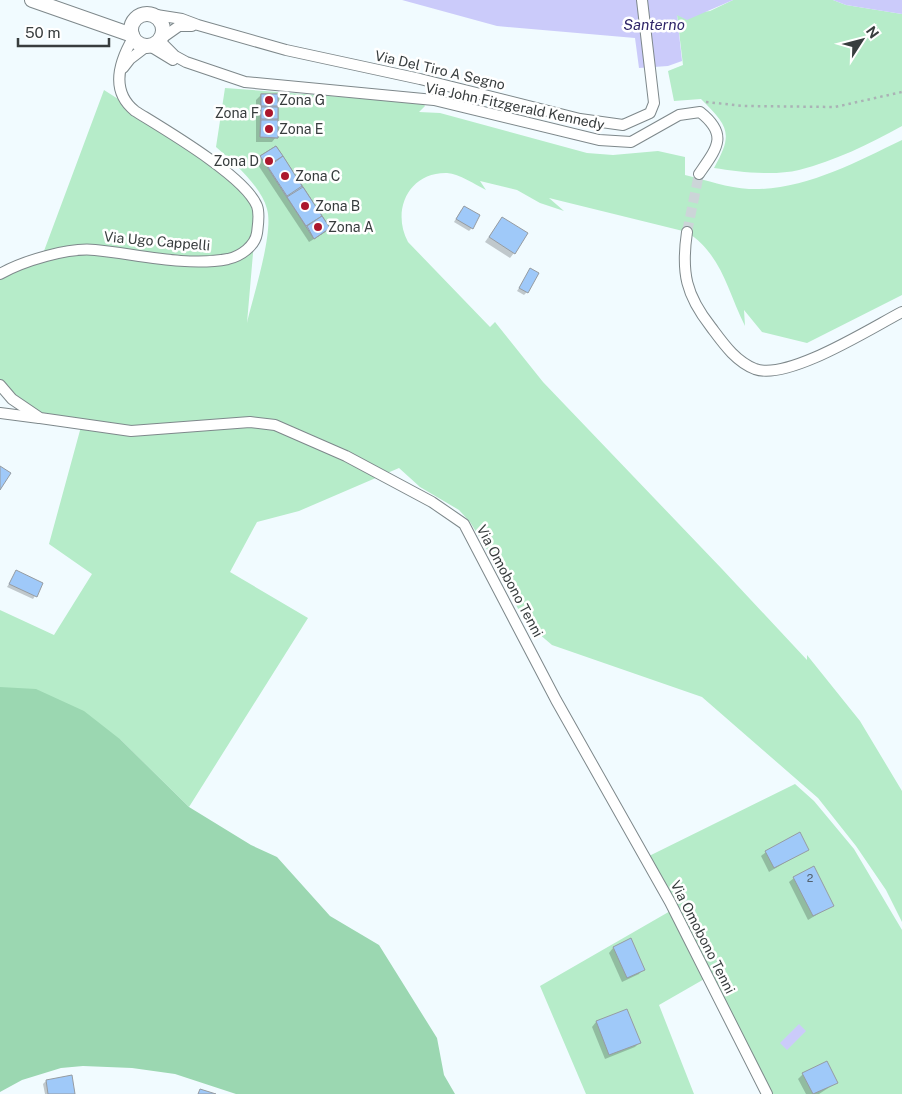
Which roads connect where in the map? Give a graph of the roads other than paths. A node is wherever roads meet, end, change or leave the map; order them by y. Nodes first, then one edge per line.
1 (32, 0) edge
2 (642, 0) edge
3 (150, 14) junction
4 (78, 18) junction
5 (136, 19) junction
6 (198, 25) junction
7 (133, 37) junction
8 (155, 43) junction
9 (120, 73) junction
10 (699, 174) tunnel mouth
11 (687, 232) tunnel mouth
12 (0, 274) edge
13 (902, 312) edge
14 (0, 385) edge
15 (0, 413) edge
16 (40, 418) junction
17 (766, 1094) edge

1 - 4 street
2 - 6 street, Via Del Tiro A Segno
3 - 5 street
3 - 6 street, Via Del Tiro A Segno
3 - 8 street
4 - 5 street
4 - 7 street
5 - 7 street
6 - 8 street, Via Del Tiro A Segno
7 - 8 street
7 - 9 street, Via Ugo Cappelli
8 - 9 street
8 - 10 street, Via John Fitzgerald Kennedy
9 - 12 street, Via Ugo Cappelli
11 - 13 street
14 - 16 street, Via Omobono Tenni
15 - 16 street
16 - 17 street, Via Omobono Tenni

